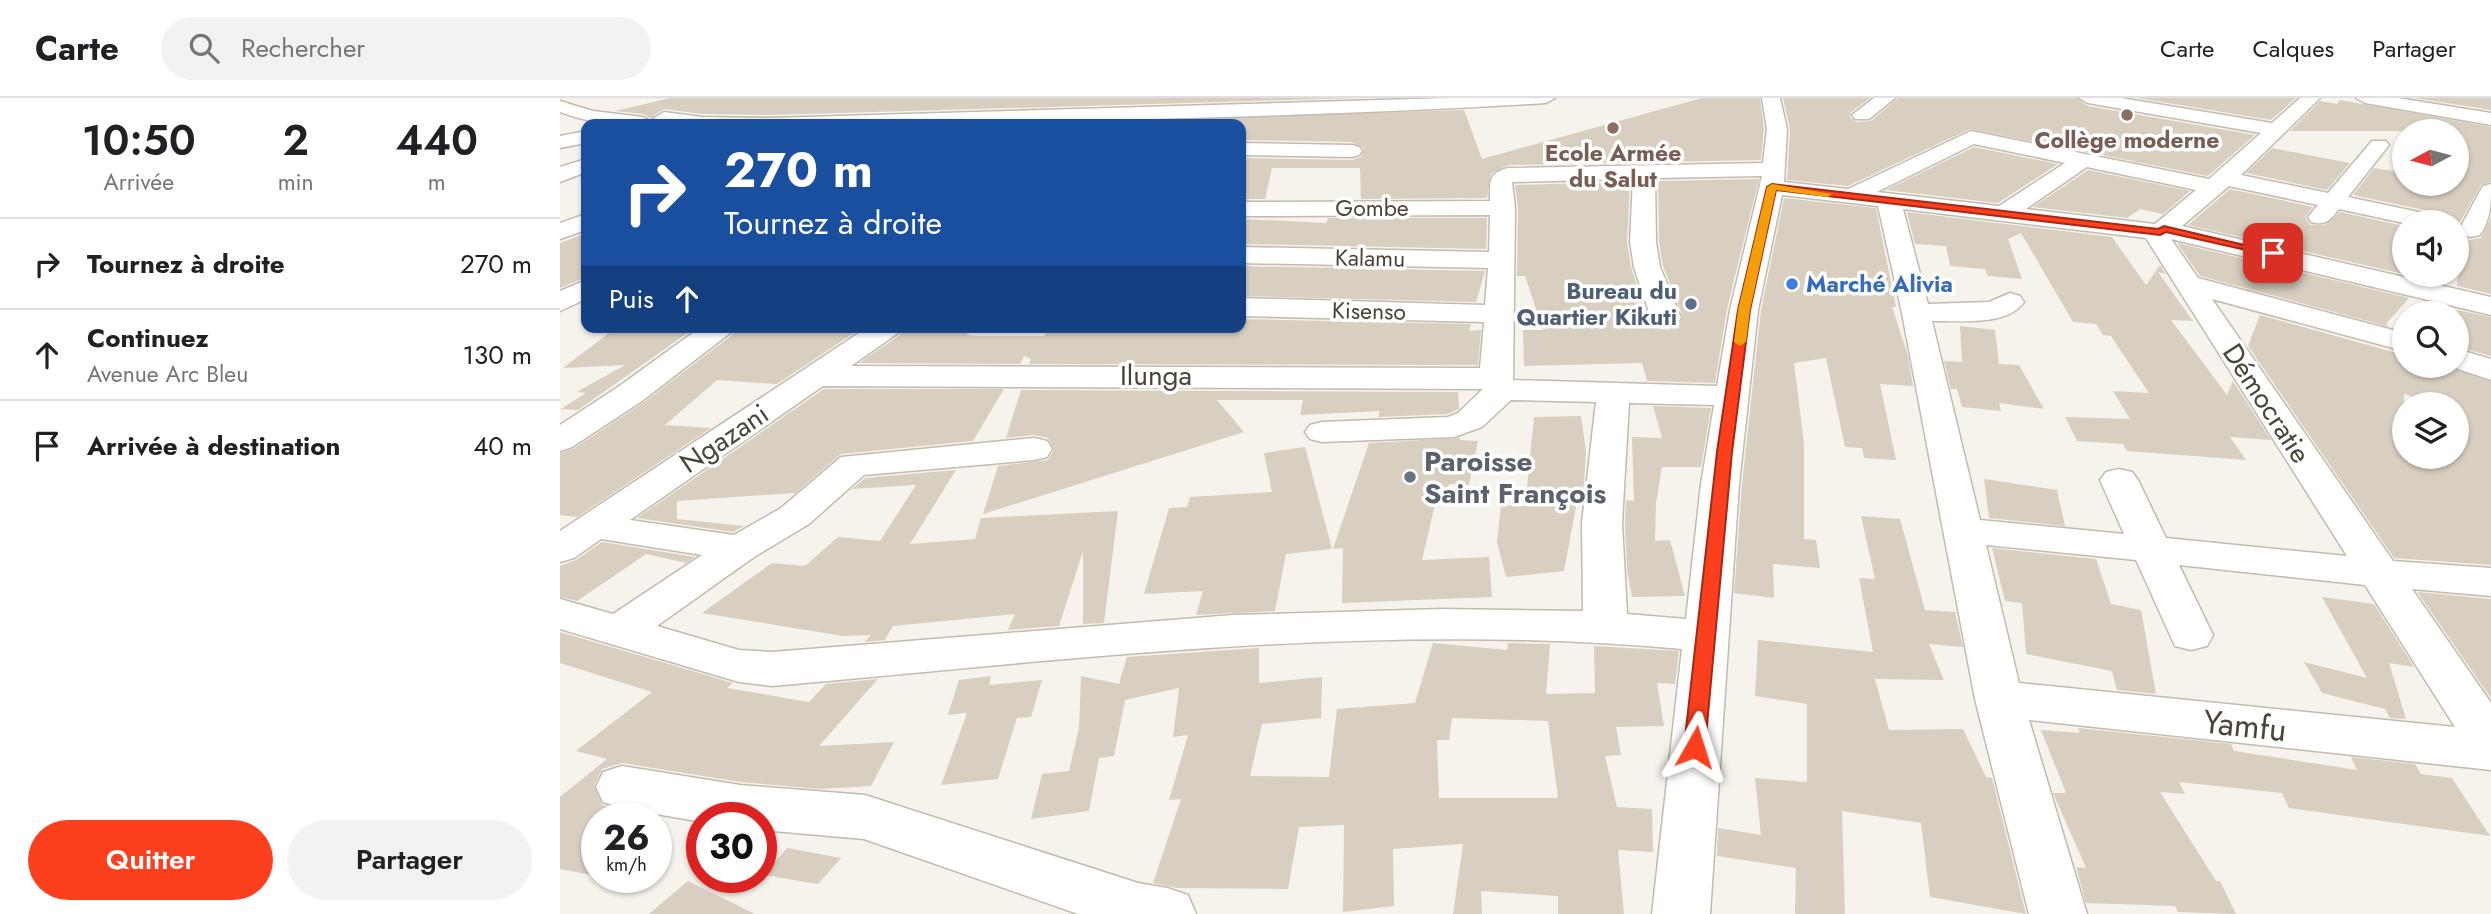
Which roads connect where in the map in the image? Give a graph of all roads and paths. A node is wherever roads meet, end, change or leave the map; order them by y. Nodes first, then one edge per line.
1 (610, 98) edge
2 (937, 98) edge
3 (1532, 98) edge
4 (1546, 98) edge
5 (1771, 98) edge
6 (2088, 98) edge
7 (2157, 98) edge
8 (2311, 98) edge
9 (2376, 99) edge
10 (1884, 100) edge
11 (1437, 101) edge
12 (813, 103) dead end
13 (717, 104) dead end
14 (2194, 104) dead end
15 (1209, 105) edge
16 (1859, 106) edge
17 (561, 107) edge
18 (664, 118) junction
19 (609, 119) edge
20 (660, 119) edge
21 (670, 119) edge
22 (779, 119) edge
23 (913, 119) edge
24 (963, 119) edge
25 (1192, 119) edge
26 (2491, 119) edge
27 (2276, 130) junction
28 (581, 138) edge
29 (560, 142) edge
30 (2379, 145) dead end
31 (1246, 149) edge
32 (1352, 151) dead end
33 (2083, 160) junction
34 (581, 167) edge
35 (1644, 172) junction
36 (560, 175) edge
37 (1773, 178) junction
38 (2219, 183) junction
39 (2491, 191) edge
40 (1869, 199) junction
41 (2335, 202) junction
42 (1503, 208) junction
43 (1246, 209) edge
44 (2005, 213) junction
45 (2392, 214) edge
46 (581, 223) edge
47 (2314, 224) dead end
48 (2473, 230) edge
49 (2162, 231) junction
50 (560, 232) edge
51 (1246, 256) edge
52 (1500, 260) junction
53 (2188, 284) junction
54 (581, 291) edge
55 (560, 302) edge
56 (2010, 302) dead end
57 (2491, 306) edge
58 (1246, 307) edge
59 (1916, 313) junction
60 (1497, 314) junction
61 (1666, 318) dead end
62 (712, 333) edge
63 (879, 333) edge
64 (2392, 339) edge
65 (2469, 362) edge
66 (2491, 370) edge
67 (817, 376) junction
68 (1499, 383) junction
69 (1613, 393) junction
70 (1733, 396) junction
71 (1322, 432) dead end
72 (560, 440) edge
73 (1034, 449) dead end
74 (2119, 480) dead end
75 (1962, 530) junction
76 (575, 538) edge
77 (740, 548) junction
78 (2153, 550) junction
79 (2380, 573) junction
80 (2491, 582) edge
81 (560, 614) edge
82 (1605, 627) junction
83 (619, 631) junction
84 (2191, 635) dead end
85 (1706, 636) junction
86 (1999, 699) junction
87 (2491, 742) edge
88 (2491, 750) edge
89 (622, 787) dead end
90 (1167, 914) edge
91 (1681, 914) edge
92 (2059, 914) edge

1 - 17 street
2 - 23 street
3 - 4 street
3 - 11 street
5 - 37 street
6 - 27 street
7 - 14 street
8 - 27 street
9 - 26 street
10 - 16 street
11 - 15 street
12 - 22 street
13 - 18 street
15 - 24 street
15 - 25 street
17 - 19 street
18 - 20 street
18 - 21 street
27 - 38 street
28 - 29 street
30 - 41 street
31 - 32 street
33 - 38 street
33 - 40 street
33 - 44 street
34 - 36 street
35 - 37 street
35 - 42 street
35 - 61 street
37 - 40 street
37 - 70 street
38 - 41 street
38 - 49 street
39 - 48 street
40 - 44 street
40 - 59 street
41 - 45 street
41 - 47 street
42 - 43 street, Gombe
42 - 52 street
44 - 49 street
46 - 50 street
49 - 53 street, Démocratie
49 - 57 street
51 - 52 street, Kalamu
52 - 60 street
53 - 64 street
53 - 79 street, Démocratie
54 - 55 street
56 - 59 street
58 - 60 street, Kisenso
59 - 75 street
60 - 68 street
62 - 72 street
63 - 67 street, Ngazani
65 - 66 street
67 - 68 street, Ilunga
67 - 76 street, Ngazani
68 - 69 street, Ilunga
68 - 71 street
69 - 70 street, Ilunga
69 - 82 street
70 - 85 street
73 - 77 street
74 - 78 street
75 - 78 street
75 - 86 street
76 - 77 street
77 - 83 street
78 - 79 street
78 - 84 street
79 - 80 street
79 - 87 street, Démocratie
81 - 83 street
82 - 83 street
82 - 85 street
85 - 91 street
86 - 88 street, Yamfu
86 - 92 street
89 - 90 street

